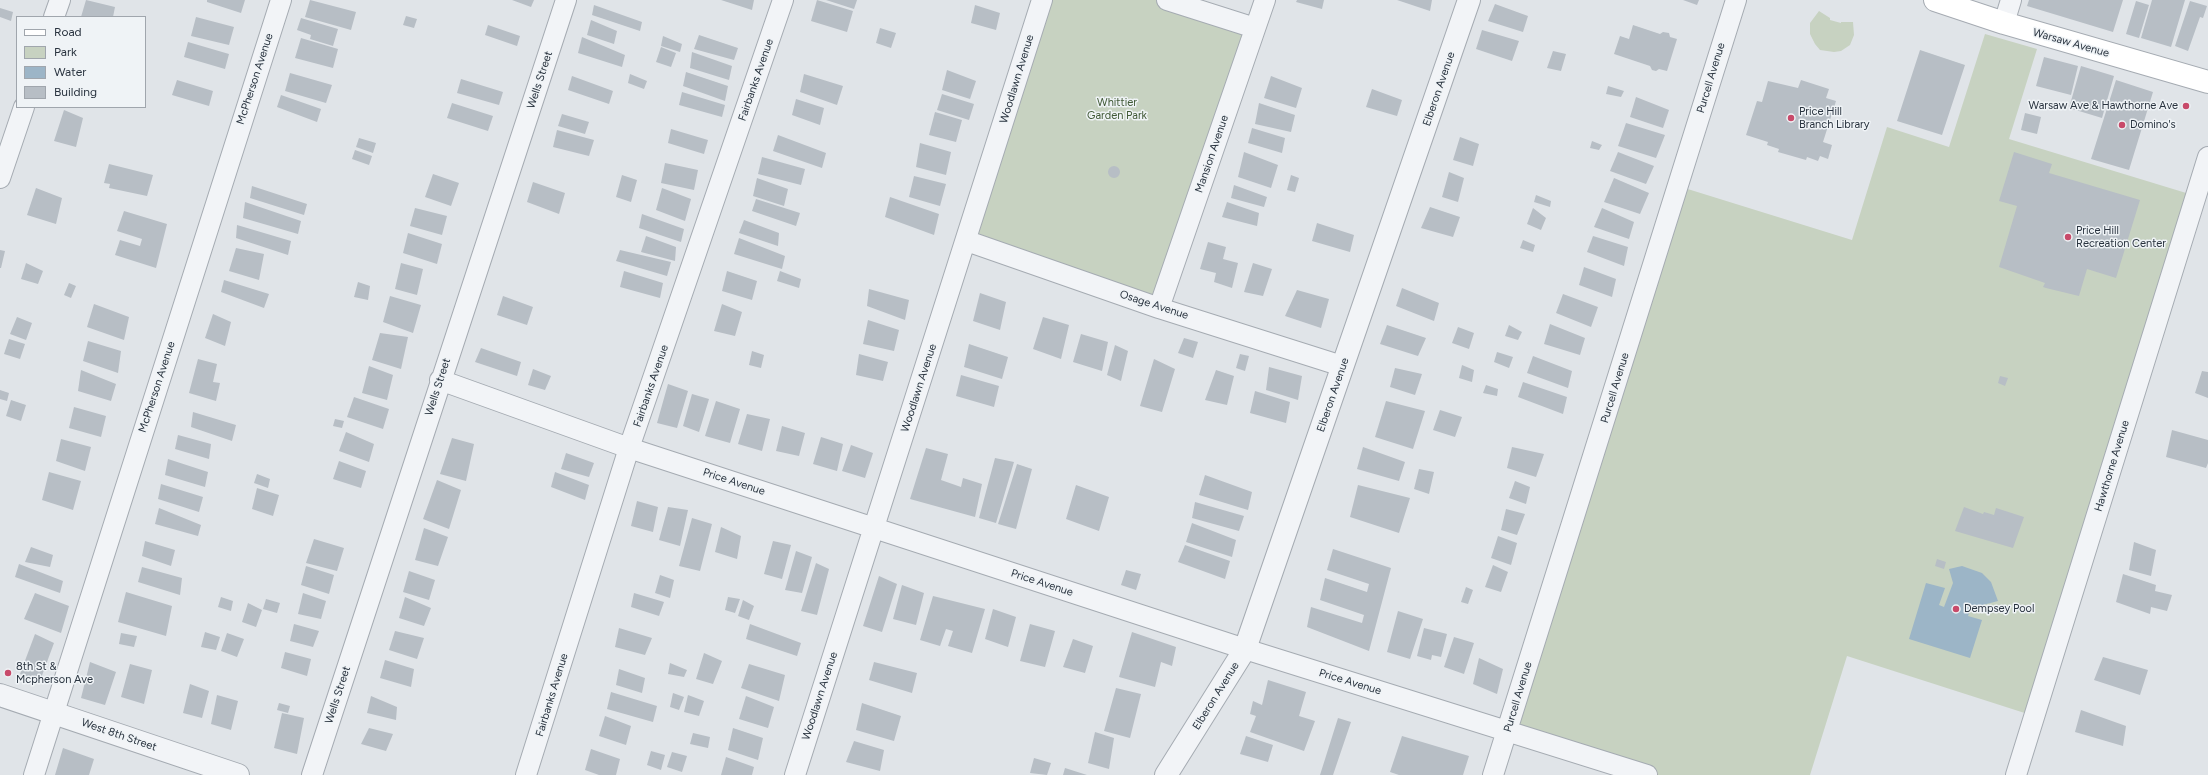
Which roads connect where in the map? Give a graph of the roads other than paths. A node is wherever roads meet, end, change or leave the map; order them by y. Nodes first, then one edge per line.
1 (60, 0) edge
2 (281, 0) edge
3 (566, 0) edge
4 (783, 0) edge
5 (1042, 0) edge
6 (1167, 0) edge
7 (1265, 0) edge
8 (1469, 0) edge
9 (1736, 0) edge
10 (1935, 0) edge
11 (2011, 0) edge
12 (54, 16) edge
13 (2004, 23) junction
14 (1255, 28) junction
15 (2208, 82) edge
16 (24, 108) edge
17 (2208, 157) edge
18 (0, 178) edge
19 (967, 241) junction
20 (1159, 308) junction
21 (1342, 366) junction
22 (440, 380) junction
23 (629, 448) junction
24 (874, 528) junction
25 (1245, 649) junction
26 (0, 695) edge
27 (53, 713) junction
28 (1507, 731) junction
29 (34, 775) edge
30 (238, 775) edge
31 (312, 775) edge
32 (526, 775) edge
33 (795, 775) edge
34 (1166, 775) edge
35 (1493, 775) edge
36 (1647, 775) edge
37 (2016, 775) edge

1 - 12 street
2 - 27 street, McPherson Avenue
3 - 22 street, Wells Street
4 - 23 street, Fairbanks Avenue
5 - 19 street, Woodlawn Avenue
6 - 14 street
7 - 14 street, Mansion Avenue
8 - 21 street, Elberon Avenue
9 - 28 street, Purcell Avenue
10 - 13 main road, Warsaw Avenue
11 - 13 street
13 - 15 main road, Warsaw Avenue
14 - 20 street, Mansion Avenue
16 - 18 street
17 - 37 street, Hawthorne Avenue
19 - 20 street, Osage Avenue
19 - 24 street, Woodlawn Avenue
20 - 21 street, Osage Avenue
21 - 25 street, Elberon Avenue
22 - 23 street, Price Avenue
22 - 31 street, Wells Street
23 - 24 street, Price Avenue
23 - 32 street, Fairbanks Avenue
24 - 25 street, Price Avenue
24 - 33 street, Woodlawn Avenue
25 - 28 street, Price Avenue
25 - 34 street, Elberon Avenue
26 - 27 street, West 8th Street
27 - 29 street, McPherson Avenue
27 - 30 street, West 8th Street
28 - 35 street, Purcell Avenue
28 - 36 street, Price Avenue

